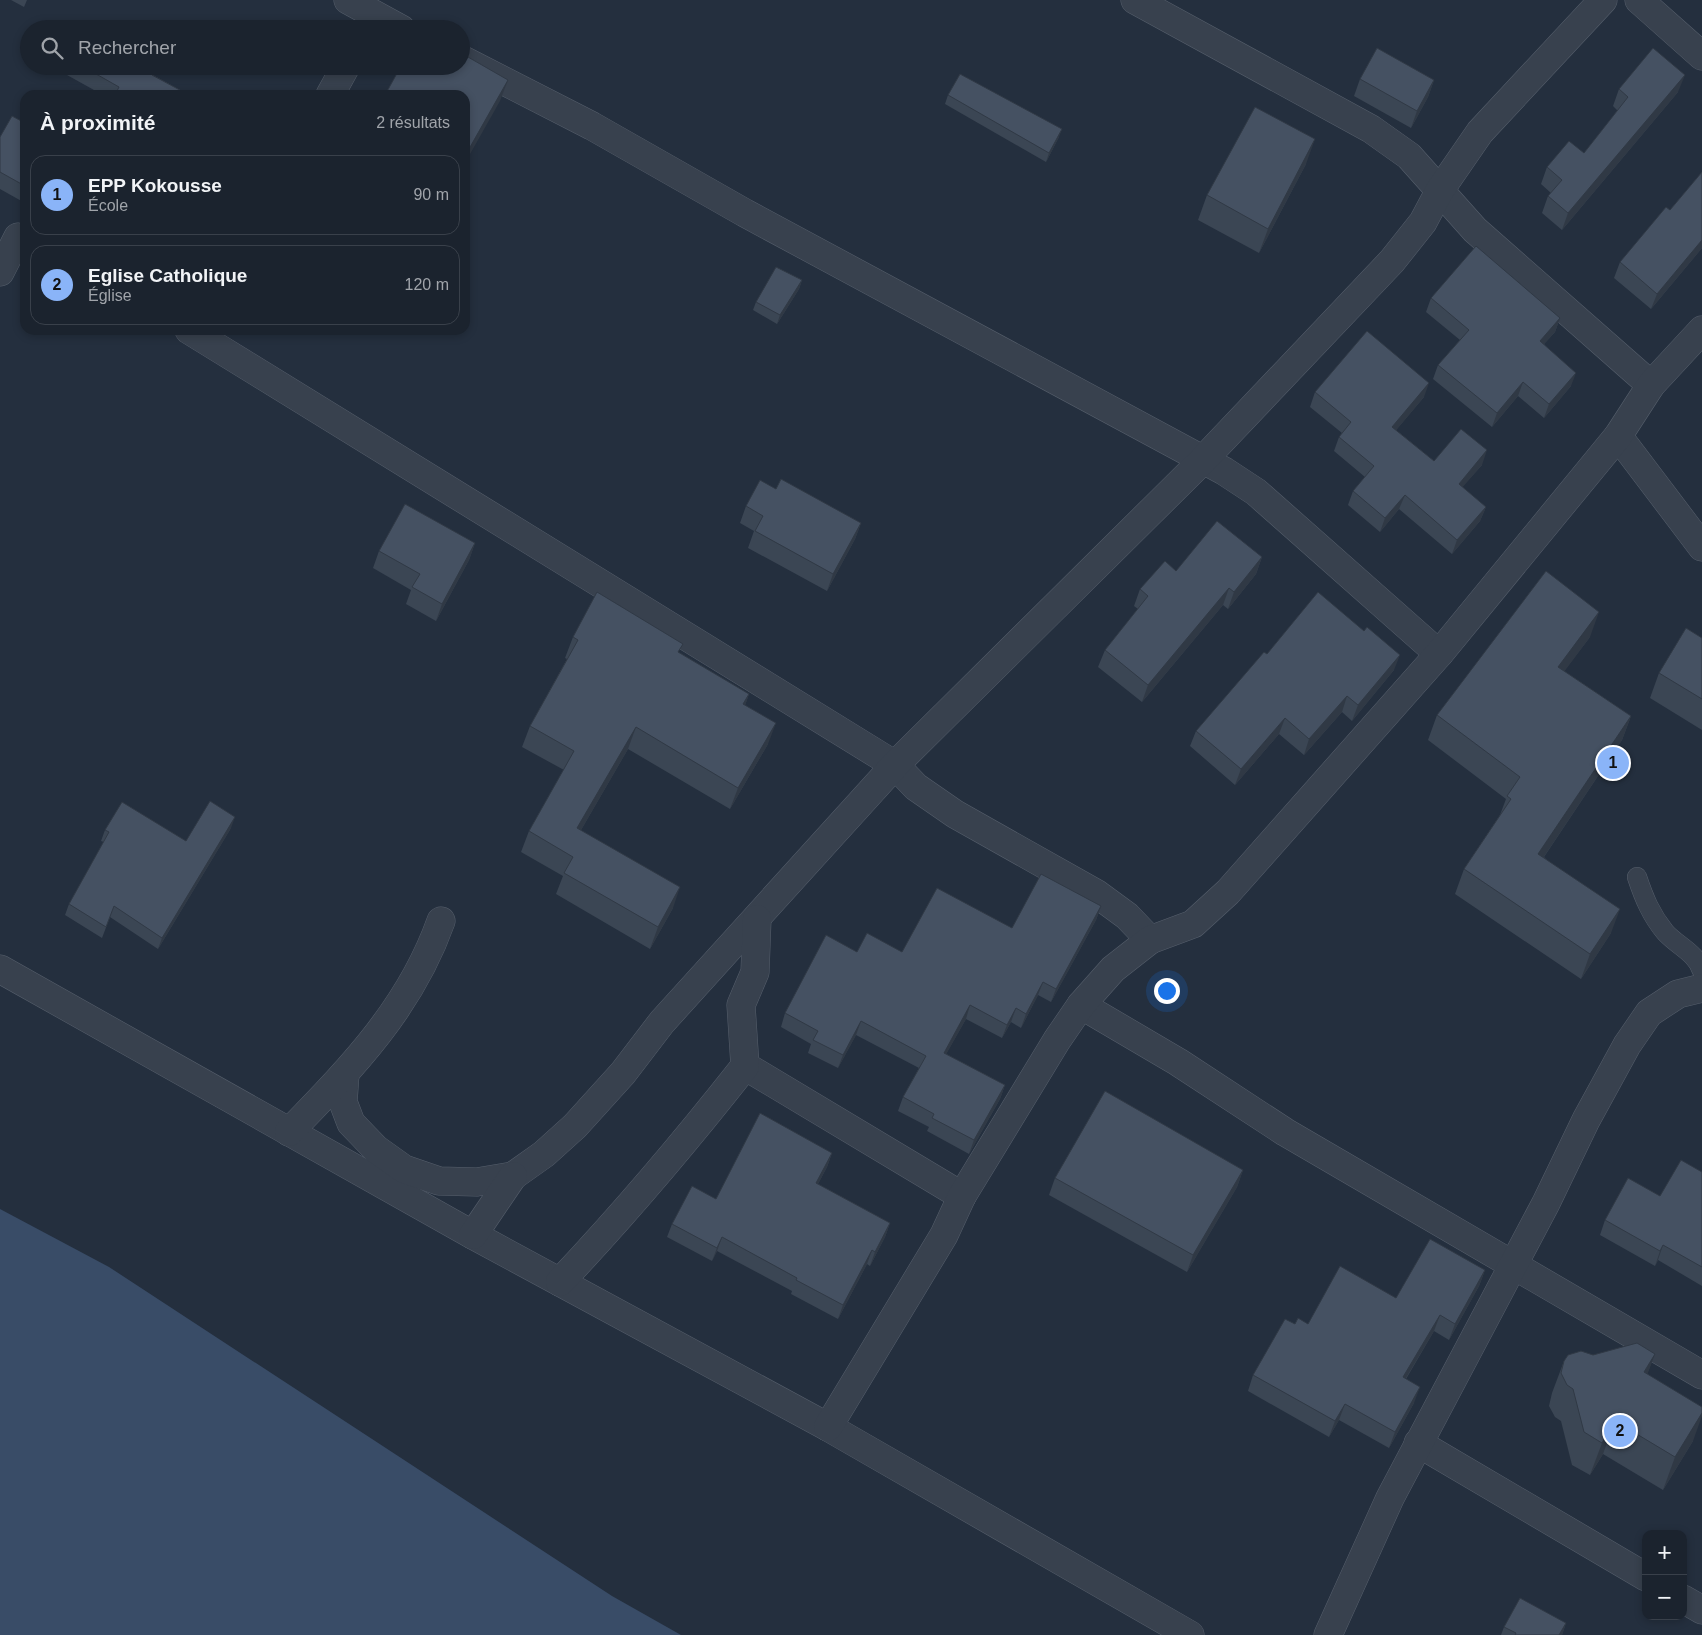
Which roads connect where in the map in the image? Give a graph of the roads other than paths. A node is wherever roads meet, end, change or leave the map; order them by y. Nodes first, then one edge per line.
1 (348, 0) edge
2 (1136, 0) edge
3 (1603, 0) edge
4 (1639, 0) edge
5 (369, 20) edge
6 (1702, 56) edge
7 (470, 64) edge
8 (341, 75) edge
9 (333, 90) edge
10 (1440, 190) junction
11 (14, 235) edge
12 (0, 272) edge
13 (1702, 330) edge
14 (197, 335) edge
15 (1651, 385) junction
16 (1618, 436) junction
17 (1203, 460) junction
18 (1702, 548) edge
19 (1439, 654) junction
20 (895, 765) junction
21 (1637, 877) dead end
22 (757, 919) junction
23 (441, 921) dead end
24 (1150, 940) junction
25 (0, 969) edge
26 (1702, 971) edge
27 (1702, 988) edge
28 (1081, 1005) junction
29 (745, 1066) junction
30 (345, 1074) junction
31 (290, 1132) junction
32 (513, 1176) junction
33 (962, 1196) junction
34 (474, 1235) junction
35 (1512, 1266) junction
36 (560, 1282) junction
37 (1702, 1375) edge
38 (828, 1427) junction
39 (1418, 1443) junction
40 (1644, 1575) edge
41 (1687, 1601) edge
42 (1702, 1610) edge
43 (1190, 1635) edge
44 (1328, 1635) edge

1 - 5 street
2 - 10 street
3 - 10 street
4 - 6 street
7 - 17 street
8 - 9 street
10 - 15 street
10 - 17 street
11 - 12 street
13 - 15 street
14 - 20 street
15 - 16 street
16 - 18 street
16 - 19 street
17 - 19 street
17 - 20 street
19 - 24 street
20 - 22 street
20 - 24 street
21 - 26 lane
22 - 29 street
22 - 32 street
23 - 30 street
24 - 28 street
25 - 31 street
27 - 35 street
28 - 33 street
28 - 35 street
29 - 33 street
29 - 36 street
30 - 31 street
30 - 32 street
31 - 34 street
32 - 34 street
33 - 38 street
34 - 36 street
35 - 37 street
35 - 39 street
36 - 38 street
38 - 43 street
39 - 40 street
39 - 44 street
41 - 42 street

